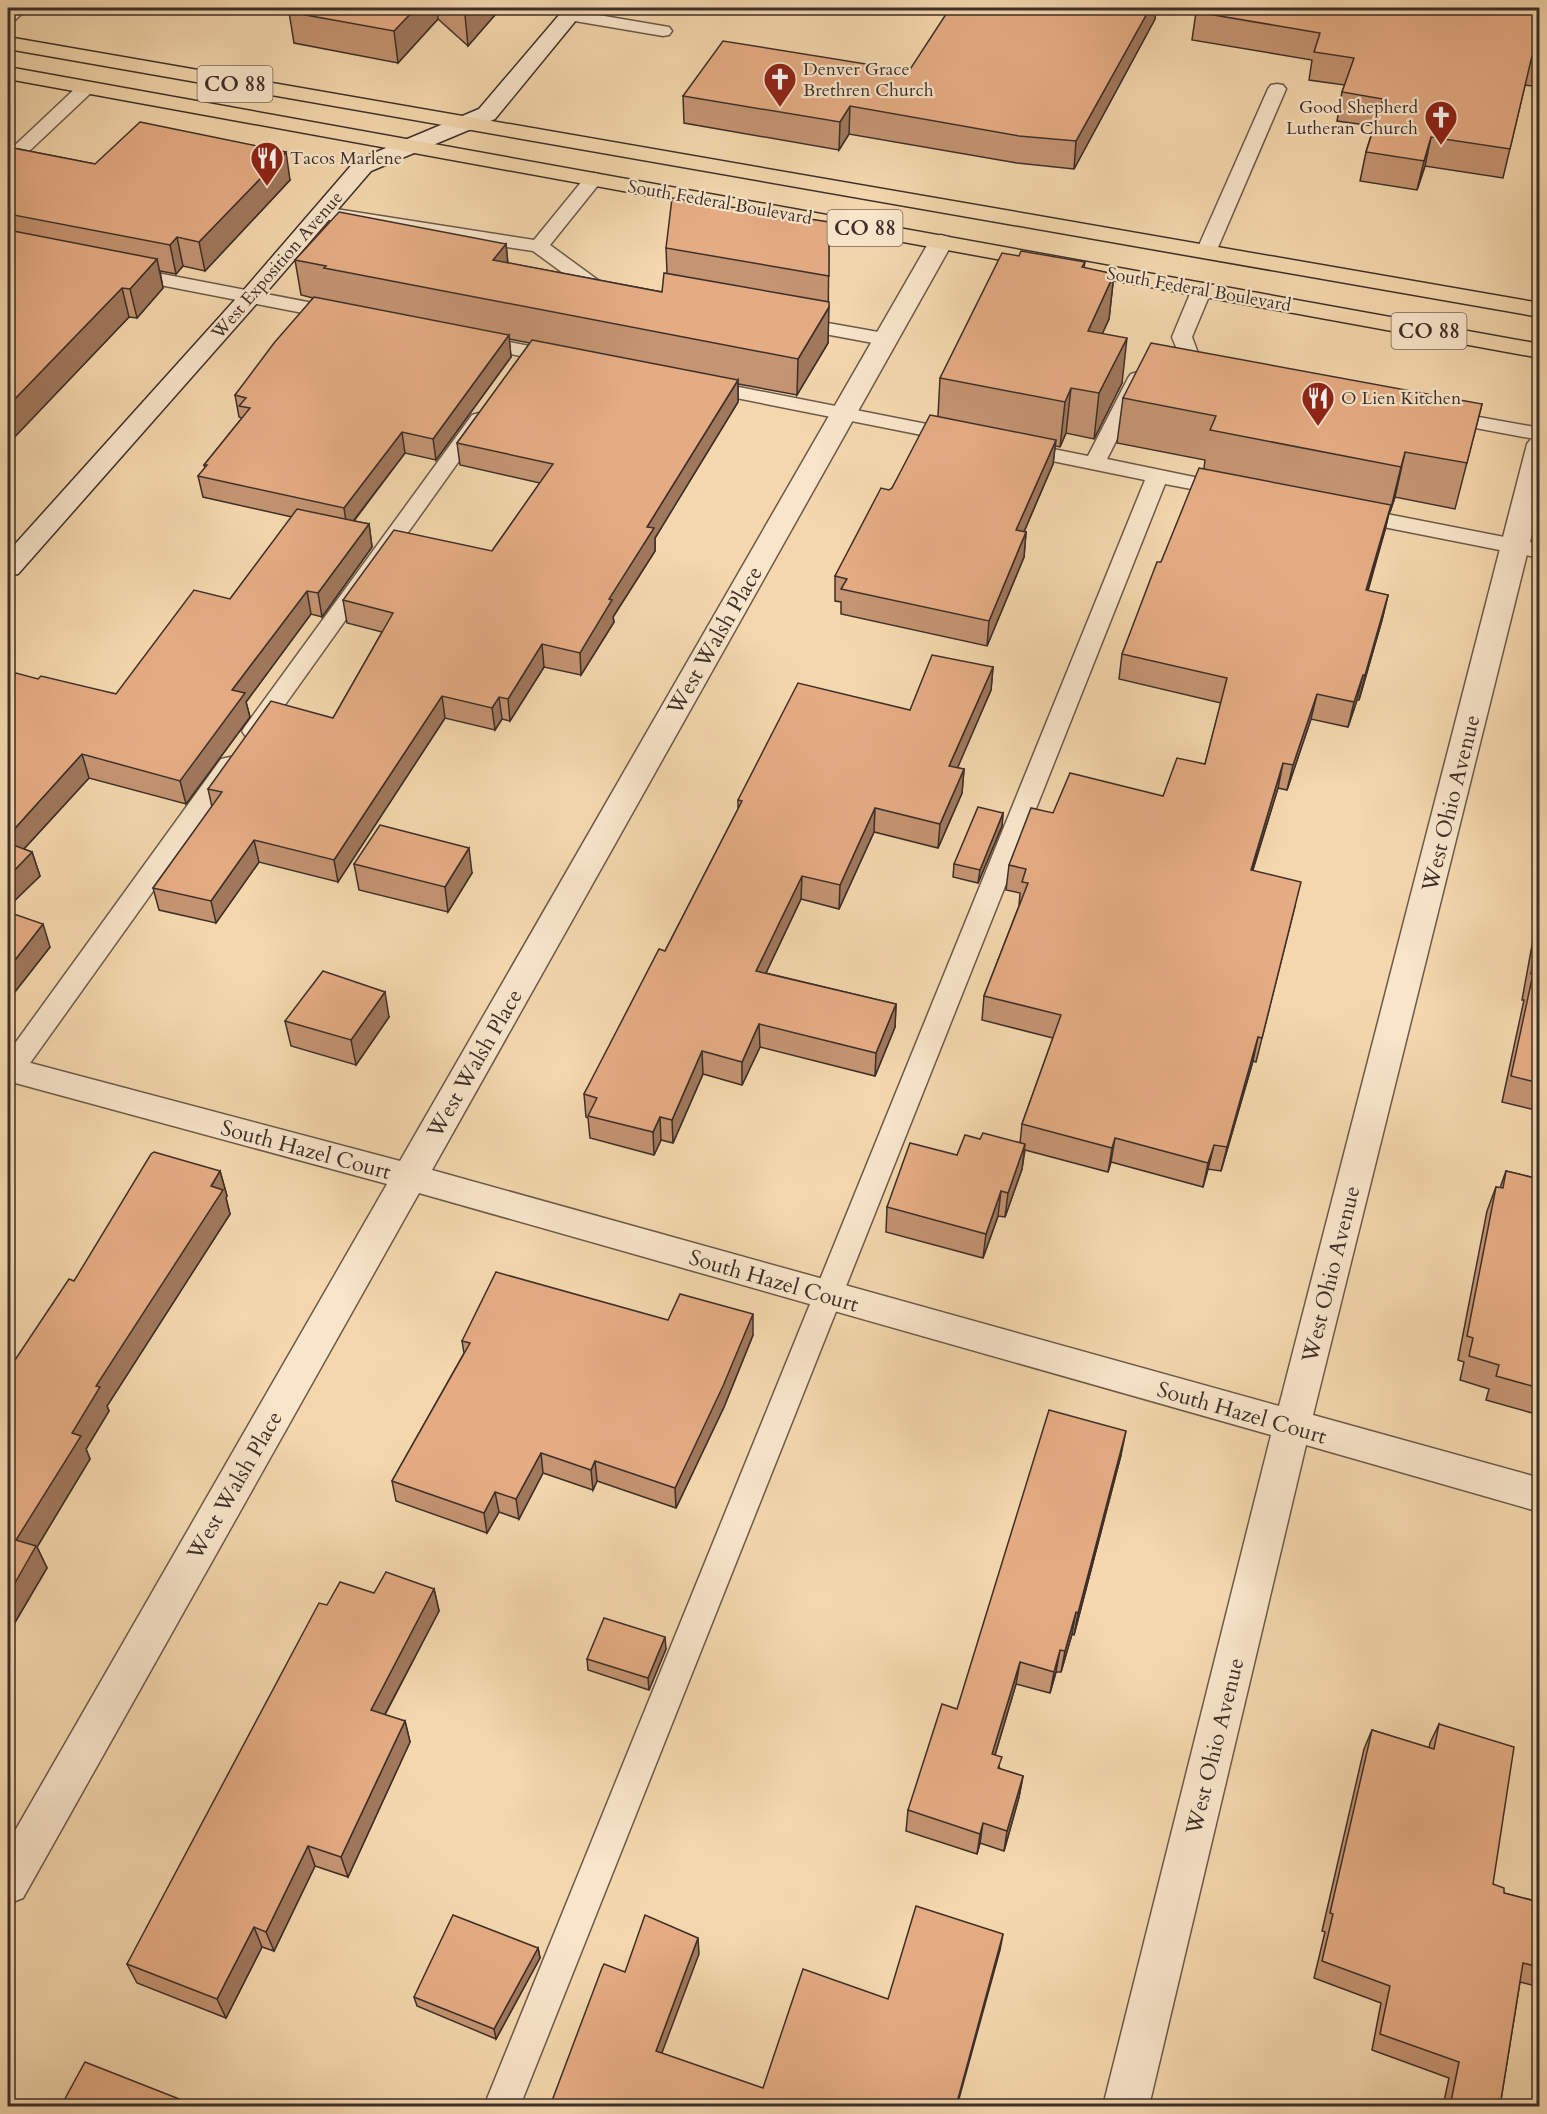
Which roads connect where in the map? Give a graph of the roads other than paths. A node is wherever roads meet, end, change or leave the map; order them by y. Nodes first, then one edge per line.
1 (20, 8) edge
2 (572, 11) edge
3 (8, 17) edge
4 (663, 31) dead end
5 (8, 43) edge
6 (8, 73) edge
7 (87, 87) junction
8 (1276, 89) dead end
9 (462, 124) junction
10 (411, 145) junction
11 (13, 151) edge
12 (39, 155) edge
13 (594, 179) junction
14 (322, 213) junction
15 (941, 242) junction
16 (539, 246) junction
17 (1206, 252) junction
18 (111, 270) edge
19 (1202, 290) junction
20 (631, 294) edge
21 (250, 297) junction
22 (1539, 310) edge
23 (363, 319) edge
24 (771, 319) edge
25 (1182, 337) junction
26 (457, 338) edge
27 (884, 339) junction
28 (1161, 347) edge
29 (1539, 351) edge
30 (528, 352) junction
31 (574, 361) edge
32 (1145, 362) edge
33 (514, 371) edge
34 (1230, 377) edge
35 (679, 382) edge
36 (493, 400) edge
37 (1425, 413) edge
38 (842, 414) junction
39 (1539, 434) edge
40 (980, 441) edge
41 (1539, 444) edge
42 (1003, 445) edge
43 (1095, 463) junction
44 (1157, 476) junction
45 (1250, 494) edge
46 (1331, 510) edge
47 (1528, 549) edge
48 (8, 568) edge
49 (8, 1070) edge
50 (409, 1177) junction
51 (828, 1295) junction
52 (1292, 1426) junction
53 (1539, 1495) edge
54 (8, 1883) edge
55 (502, 2106) edge
56 (1126, 2106) edge

1 - 3 lane
2 - 4 lane
2 - 9 street, West Exposition Avenue
5 - 9 main road, South Federal Boulevard / CO 88
6 - 7 main road, South Federal Boulevard / CO 88
7 - 10 main road, South Federal Boulevard / CO 88
7 - 11 lane
8 - 17 lane
9 - 10 street, West Exposition Avenue
9 - 17 main road, South Federal Boulevard / CO 88
10 - 13 main road, South Federal Boulevard / CO 88
10 - 14 street, West Exposition Avenue
11 - 12 lane
13 - 15 main road, South Federal Boulevard / CO 88
13 - 16 lane
14 - 16 lane
14 - 21 street, West Exposition Avenue
15 - 19 main road, South Federal Boulevard / CO 88
15 - 27 street, West Walsh Place
16 - 20 lane
17 - 22 main road, South Federal Boulevard / CO 88
18 - 21 lane
19 - 25 lane
19 - 29 main road, South Federal Boulevard / CO 88
21 - 23 lane
21 - 48 street, West Exposition Avenue
24 - 27 lane
25 - 28 lane
25 - 34 lane
26 - 30 lane
27 - 38 street, West Walsh Place
30 - 31 lane
30 - 33 lane
32 - 43 lane
35 - 38 lane
36 - 49 lane
37 - 39 lane
38 - 40 lane
38 - 50 street, West Walsh Place
41 - 47 street, West Ohio Avenue
42 - 43 lane
43 - 44 lane
44 - 45 lane
44 - 51 lane
46 - 47 lane
47 - 52 street, West Ohio Avenue
49 - 50 street, South Hazel Court
50 - 51 street, South Hazel Court
50 - 54 street, West Walsh Place
51 - 52 street, South Hazel Court
51 - 55 lane
52 - 53 street, South Hazel Court
52 - 56 street, West Ohio Avenue

